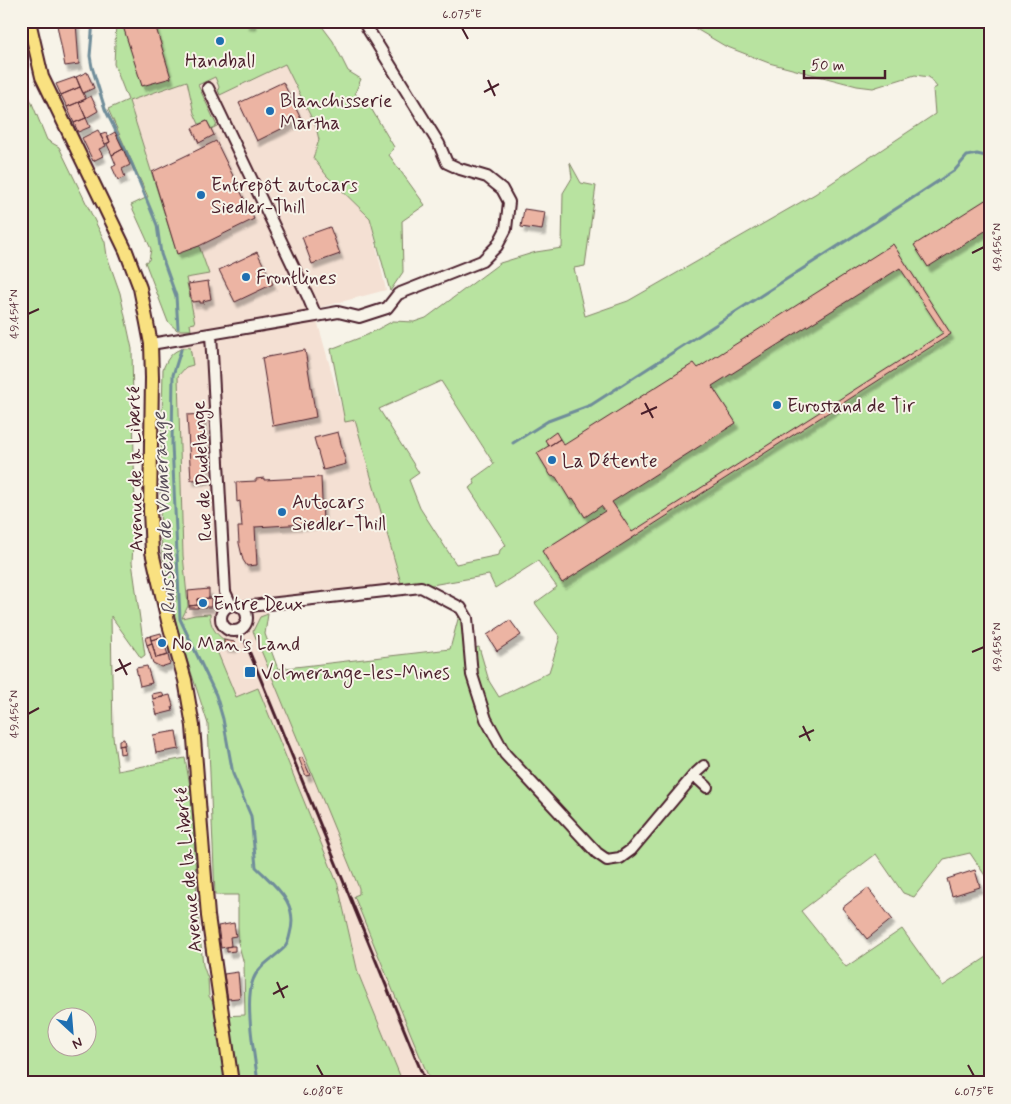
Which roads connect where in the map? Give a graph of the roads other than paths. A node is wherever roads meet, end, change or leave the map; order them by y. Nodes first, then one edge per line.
1 (29, 21) edge
2 (363, 21) edge
3 (208, 88) dead end
4 (316, 316) junction
5 (212, 334) junction
6 (150, 344) junction
7 (231, 605) junction
8 (242, 607) junction
9 (704, 766) dead end
10 (694, 775) junction
11 (707, 787) dead end
12 (232, 1083) edge

1 - 6 main road, Avenue de la Liberté
2 - 4 street
3 - 4 street
4 - 5 street
5 - 6 street
5 - 7 street, Rue de Dudelange
6 - 12 main road, Avenue de la Liberté
7 - 8 street
7 - 8 street
8 - 10 street
9 - 10 street
10 - 11 street

